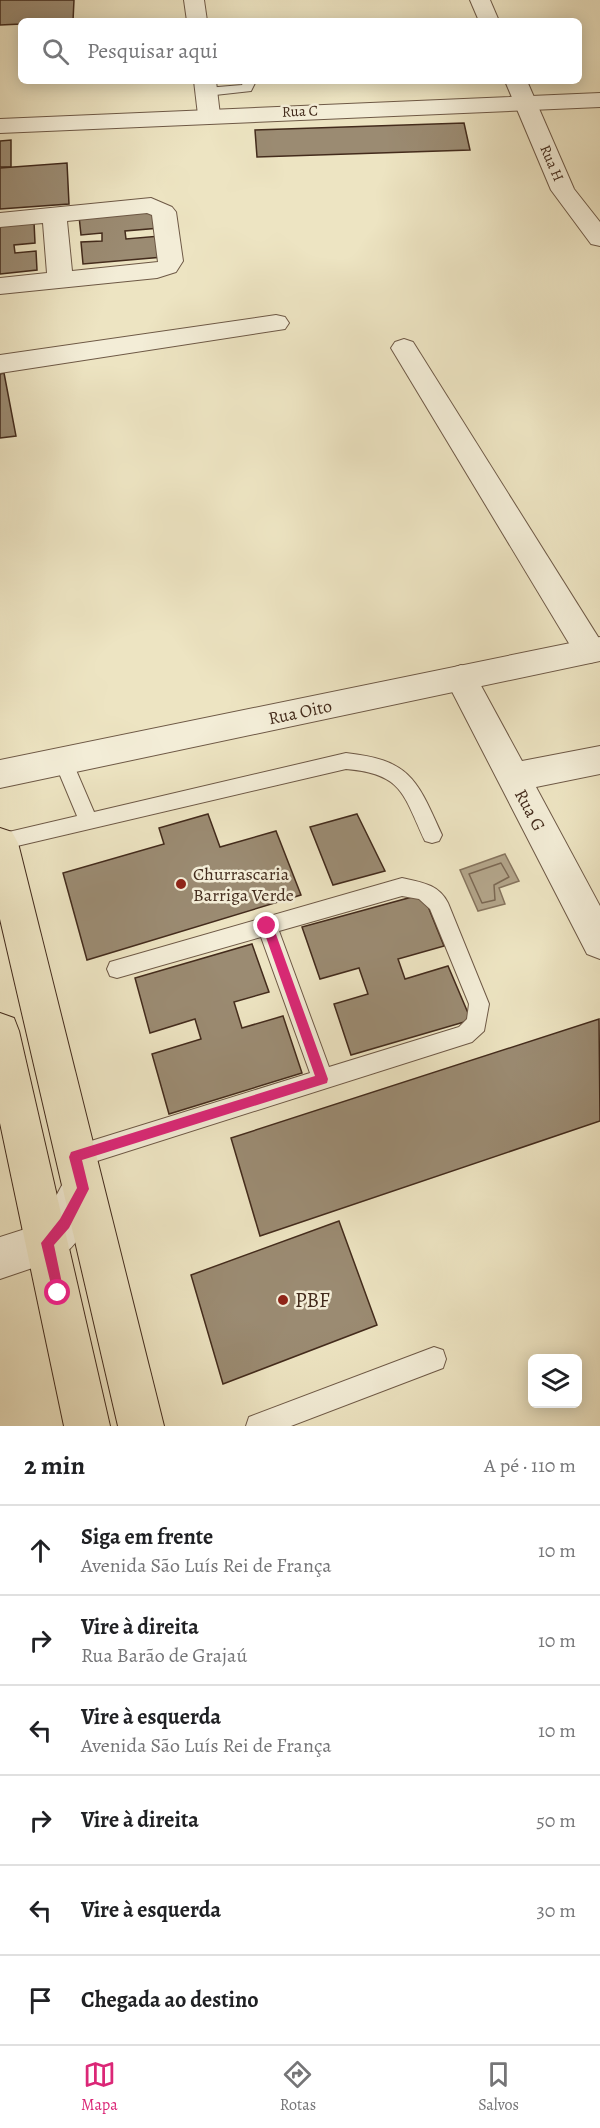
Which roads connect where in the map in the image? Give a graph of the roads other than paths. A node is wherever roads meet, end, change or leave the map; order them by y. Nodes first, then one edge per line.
1 (194, 0) edge
2 (480, 0) edge
3 (197, 18) edge
4 (488, 18) edge
5 (249, 84) edge
6 (517, 84) edge
7 (206, 86) edge
8 (600, 100) edge
9 (526, 103) junction
10 (209, 115) junction
11 (0, 126) edge
12 (54, 215) junction
13 (0, 220) edge
14 (600, 239) edge
15 (60, 280) junction
16 (0, 286) edge
17 (276, 323) dead end
18 (404, 348) dead end
19 (0, 364) edge
20 (595, 650) edge
21 (461, 678) junction
22 (600, 760) edge
23 (63, 761) junction
24 (0, 774) edge
25 (513, 777) junction
26 (89, 821) junction
27 (432, 835) dead end
28 (0, 843) edge
29 (267, 926) junction
30 (600, 942) edge
31 (117, 969) dead end
32 (0, 1032) edge
33 (322, 1079) junction
34 (79, 1173) junction
35 (47, 1243) junction
36 (0, 1258) edge
37 (434, 1359) dead end
38 (87, 1426) edge
39 (141, 1426) edge
40 (258, 1426) edge

1 - 3 street
2 - 4 street
5 - 7 lane
6 - 9 street, Rua H
7 - 10 street
8 - 9 street, Rua C
9 - 10 street, Rua C
9 - 14 street, Rua H
10 - 11 street, Rua C
12 - 13 street
12 - 15 street
12 - 15 street
15 - 16 street
17 - 19 street
18 - 20 street
20 - 21 street, Rua Oito
21 - 23 street, Rua Oito
21 - 25 street, Rua G
22 - 25 street
23 - 24 street, Rua Oito
23 - 26 lane
25 - 30 street, Rua G
26 - 27 lane
26 - 28 lane
28 - 34 main road
29 - 31 lane
29 - 33 lane
29 - 33 lane
32 - 35 main road
33 - 34 lane
34 - 35 street
34 - 39 main road
35 - 36 street
35 - 38 main road
37 - 40 lane

